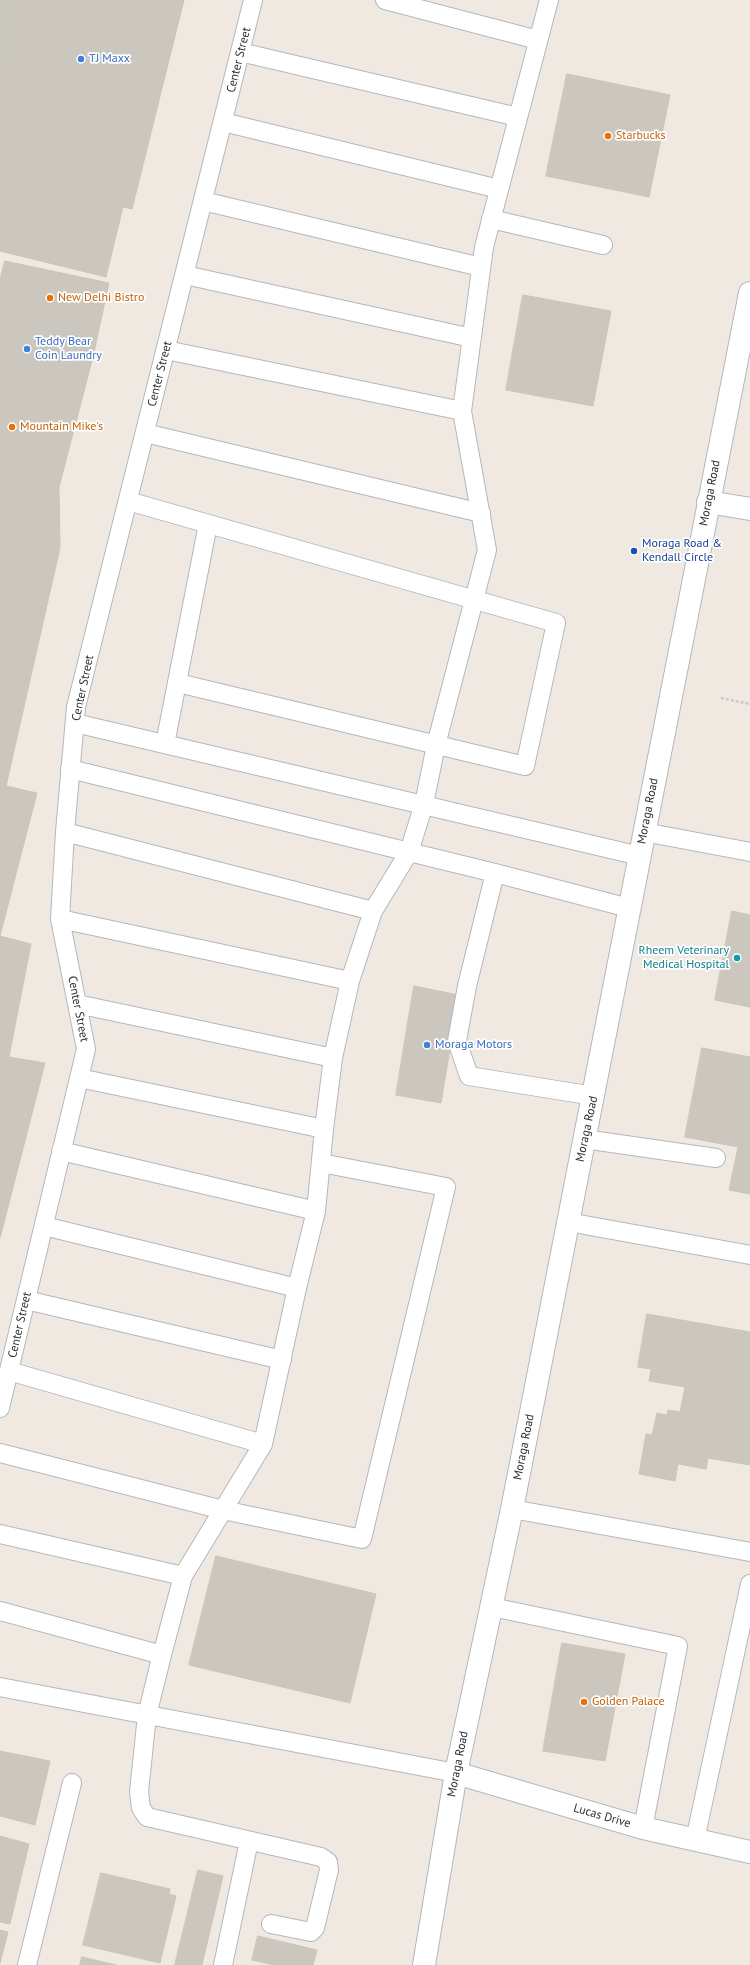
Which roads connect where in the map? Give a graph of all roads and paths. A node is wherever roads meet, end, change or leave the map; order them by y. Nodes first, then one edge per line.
1 (254, 0) edge
2 (385, 0) edge
3 (549, 0) edge
4 (538, 40) junction
5 (240, 52) junction
6 (518, 117) junction
7 (223, 122) junction
8 (499, 189) junction
9 (203, 201) junction
10 (491, 219) junction
11 (603, 245) dead end
12 (481, 267) junction
13 (185, 275) junction
14 (750, 293) edge
15 (747, 326) edge
16 (472, 338) junction
17 (166, 350) junction
18 (462, 411) junction
19 (145, 433) junction
20 (128, 501) junction
21 (708, 502) junction
22 (750, 509) edge
23 (481, 513) junction
24 (208, 524) junction
25 (475, 599) junction
26 (178, 683) junction
27 (721, 698) dead end
28 (750, 704) edge
29 (75, 723) junction
30 (165, 744) junction
31 (436, 745) junction
32 (70, 769) junction
33 (424, 804) junction
34 (65, 832) junction
35 (644, 832) junction
36 (409, 852) junction
37 (750, 852) edge
38 (640, 856) junction
39 (495, 873) junction
40 (629, 908) junction
41 (373, 912) junction
42 (60, 919) junction
43 (350, 980) junction
44 (77, 1004) junction
45 (333, 1058) junction
46 (79, 1078) junction
47 (594, 1096) junction
48 (324, 1129) junction
49 (584, 1139) junction
50 (62, 1151) junction
51 (716, 1158) dead end
52 (322, 1163) junction
53 (316, 1211) junction
54 (568, 1222) junction
55 (44, 1226) junction
56 (750, 1255) edge
57 (297, 1288) junction
58 (26, 1300) junction
59 (282, 1360) junction
60 (9, 1371) junction
61 (0, 1408) edge
62 (264, 1444) junction
63 (0, 1453) edge
64 (512, 1509) junction
65 (223, 1510) junction
66 (0, 1534) edge
67 (750, 1552) edge
68 (183, 1576) junction
69 (750, 1584) edge
70 (492, 1607) junction
71 (0, 1611) edge
72 (162, 1655) junction
73 (0, 1687) edge
74 (148, 1715) junction
75 (456, 1773) junction
76 (72, 1783) dead end
77 (643, 1828) junction
78 (695, 1840) junction
79 (249, 1841) junction
80 (750, 1852) edge
81 (271, 1924) dead end
82 (27, 1965) edge
83 (223, 1965) edge
84 (424, 1965) edge

1 - 5 lane, Center Street
2 - 4 lane
3 - 4 lane
4 - 6 lane
5 - 6 lane
5 - 7 lane, Center Street
6 - 8 lane
7 - 8 lane
7 - 9 lane, Center Street
8 - 10 lane
9 - 12 lane
9 - 13 lane, Center Street
10 - 11 lane
10 - 12 lane
12 - 16 lane
13 - 16 lane
13 - 17 lane, Center Street
14 - 15 main road, Moraga Road
15 - 21 main road, Moraga Road
16 - 18 lane
17 - 18 lane
17 - 19 lane, Center Street
18 - 23 lane
19 - 20 lane, Center Street
19 - 23 lane
20 - 24 lane
20 - 29 lane, Center Street
21 - 22 main road
21 - 35 main road, Moraga Road
23 - 25 lane
24 - 25 lane
24 - 26 lane
25 - 31 lane
25 - 31 lane
26 - 30 lane
26 - 31 lane
27 - 28 path
29 - 30 lane
29 - 32 lane, Center Street
30 - 33 lane
31 - 33 lane
32 - 34 lane, Center Street
32 - 36 lane
33 - 36 lane
33 - 38 lane
34 - 41 lane
34 - 42 lane, Center Street
35 - 37 lane
35 - 38 main road, Moraga Road
36 - 39 lane
36 - 41 lane
38 - 40 main road, Moraga Road
39 - 40 lane
39 - 47 lane
40 - 47 main road, Moraga Road
41 - 43 lane
42 - 43 lane
42 - 44 lane, Center Street
43 - 45 lane
44 - 45 lane
44 - 46 lane, Center Street
45 - 48 lane
46 - 48 lane
46 - 50 lane, Center Street
47 - 49 main road, Moraga Road
48 - 52 lane
49 - 51 lane
49 - 54 main road, Moraga Road
50 - 53 lane
50 - 55 lane, Center Street
52 - 53 lane
52 - 65 lane
53 - 57 lane
54 - 56 lane
54 - 64 main road, Moraga Road
55 - 57 lane
55 - 58 lane, Center Street
57 - 59 lane
58 - 59 lane
58 - 60 lane, Center Street
59 - 62 lane
60 - 61 lane, Center Street
60 - 62 lane
62 - 65 lane
63 - 65 lane
64 - 67 lane
64 - 70 main road, Moraga Road
65 - 68 lane
66 - 68 lane
68 - 72 lane
69 - 78 lane
70 - 75 main road, Moraga Road
70 - 77 lane
71 - 72 lane
72 - 74 lane
73 - 74 lane
74 - 75 lane
74 - 79 lane
75 - 77 main road, Lucas Drive
75 - 84 main road, Moraga Road
76 - 82 lane
77 - 78 main road, Lucas Drive
78 - 80 main road, Lucas Drive
79 - 81 lane
79 - 83 lane

